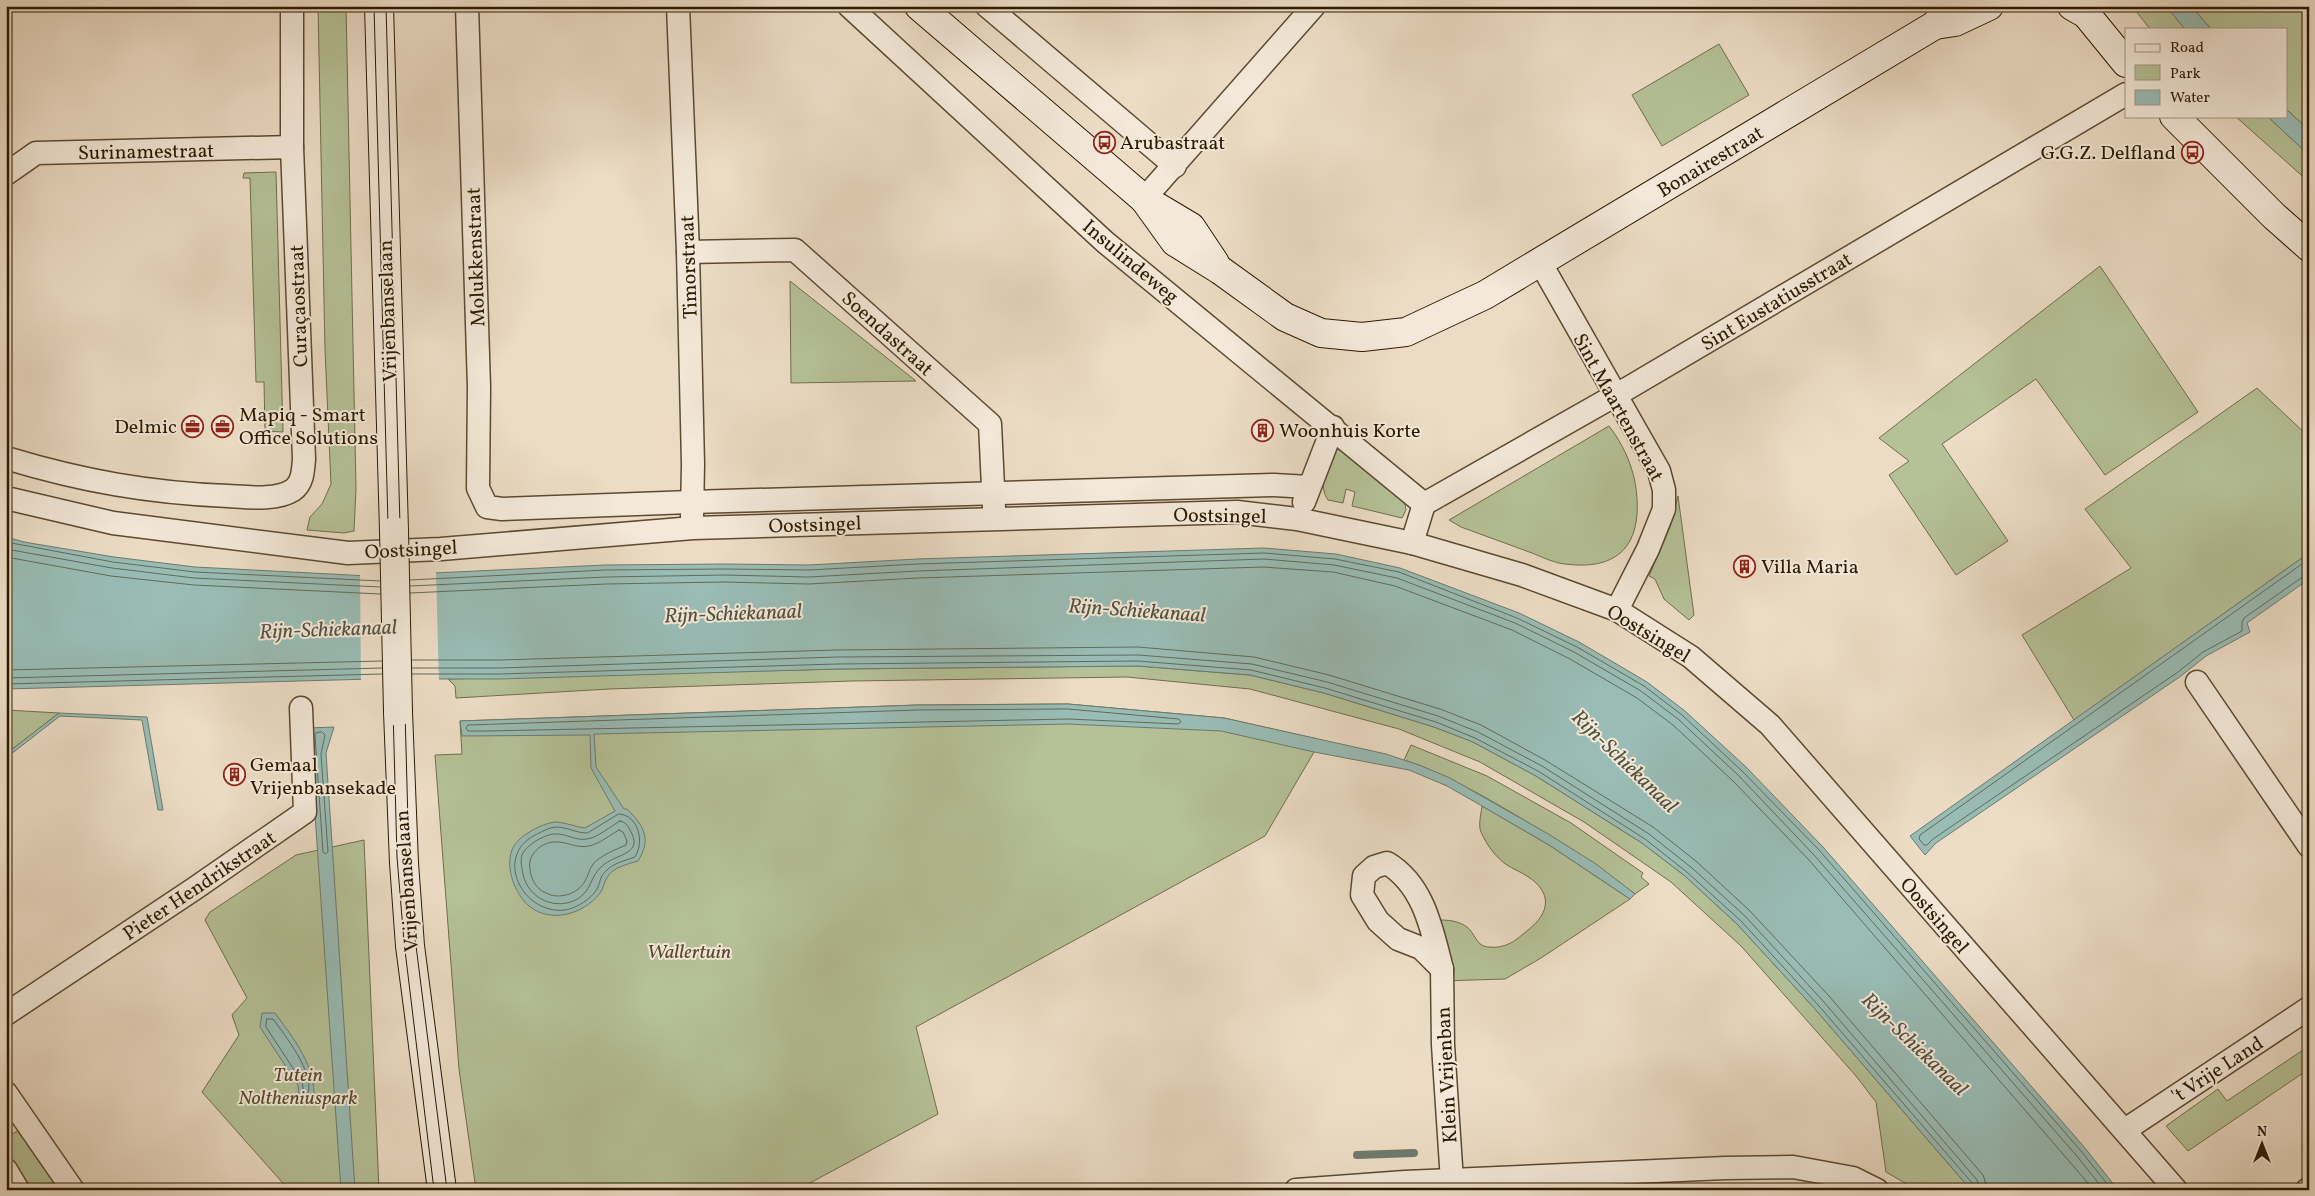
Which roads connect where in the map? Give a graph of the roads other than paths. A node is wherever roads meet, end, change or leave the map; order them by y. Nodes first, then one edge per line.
1 (292, 6) edge
2 (379, 6) edge
3 (467, 6) edge
4 (678, 6) edge
5 (848, 6) edge
6 (919, 6) edge
7 (987, 6) edge
8 (1989, 6) edge
9 (1309, 8) edge
10 (2081, 9) edge
11 (1943, 16) edge
12 (2125, 62) edge
13 (2125, 95) edge
14 (2176, 118) edge
15 (292, 147) junction
16 (1175, 166) junction
17 (6, 174) edge
18 (1144, 199) junction
19 (2309, 247) edge
20 (688, 252) junction
21 (1540, 262) junction
22 (1614, 396) junction
23 (1333, 427) junction
24 (6, 458) edge
25 (1309, 487) junction
26 (993, 492) junction
27 (6, 498) edge
28 (691, 502) junction
29 (1424, 504) junction
30 (486, 507) joint
31 (994, 519) junction
32 (1297, 519) junction
33 (693, 528) junction
34 (1412, 543) junction
35 (1617, 610) junction
36 (2197, 682) dead end
37 (301, 708) dead end
38 (2309, 846) edge
39 (1442, 969) dead end
40 (2309, 1008) edge
41 (6, 1014) edge
42 (6, 1093) edge
43 (2125, 1130) junction
44 (6, 1170) edge
45 (1452, 1181) junction
46 (440, 1188) edge
47 (18, 1190) edge
48 (73, 1190) edge
49 (1296, 1190) edge
50 (1877, 1190) edge
51 (2176, 1190) edge

1 - 15 street, Curaçaostraat
2 - 46 main road, Vrijenbanselaan, bridge
3 - 30 street, Molukkenstraat
4 - 20 street, Timorstraat
5 - 23 street, Insulindeweg
6 - 18 main road
7 - 16 street
8 - 11 main road, Bonairestraat
9 - 16 street
10 - 12 main road
11 - 21 main road, Bonairestraat
13 - 22 street, Sint Eustatiusstraat
14 - 19 main road
15 - 17 street, Surinamestraat
15 - 24 street, Curaçaostraat
16 - 18 street
18 - 21 main road, Bonairestraat
20 - 26 street, Soendastraat
20 - 28 street, Timorstraat
21 - 22 street, Sint Maartenstraat
22 - 29 street, Sint Eustatiusstraat
22 - 35 street, Sint Maartenstraat
23 - 25 street
23 - 29 street, Insulindeweg
25 - 26 street, Oostsingel
25 - 32 street
26 - 28 street, Oostsingel
26 - 31 street, Soendastraat
27 - 33 street, Oostsingel
28 - 30 street, Oostsingel
28 - 33 street, Timorstraat
29 - 34 street
31 - 32 street, Oostsingel
31 - 33 street, Oostsingel
32 - 34 street, Oostsingel
34 - 35 street, Oostsingel
35 - 43 street, Oostsingel
36 - 38 street
37 - 41 street, Pieter Hendrikstraat
39 - 45 street, Klein Vrijenban
40 - 43 street, 't Vrije Land
42 - 48 street
43 - 51 street, Oostsingel
44 - 47 street
45 - 49 street
45 - 50 street

